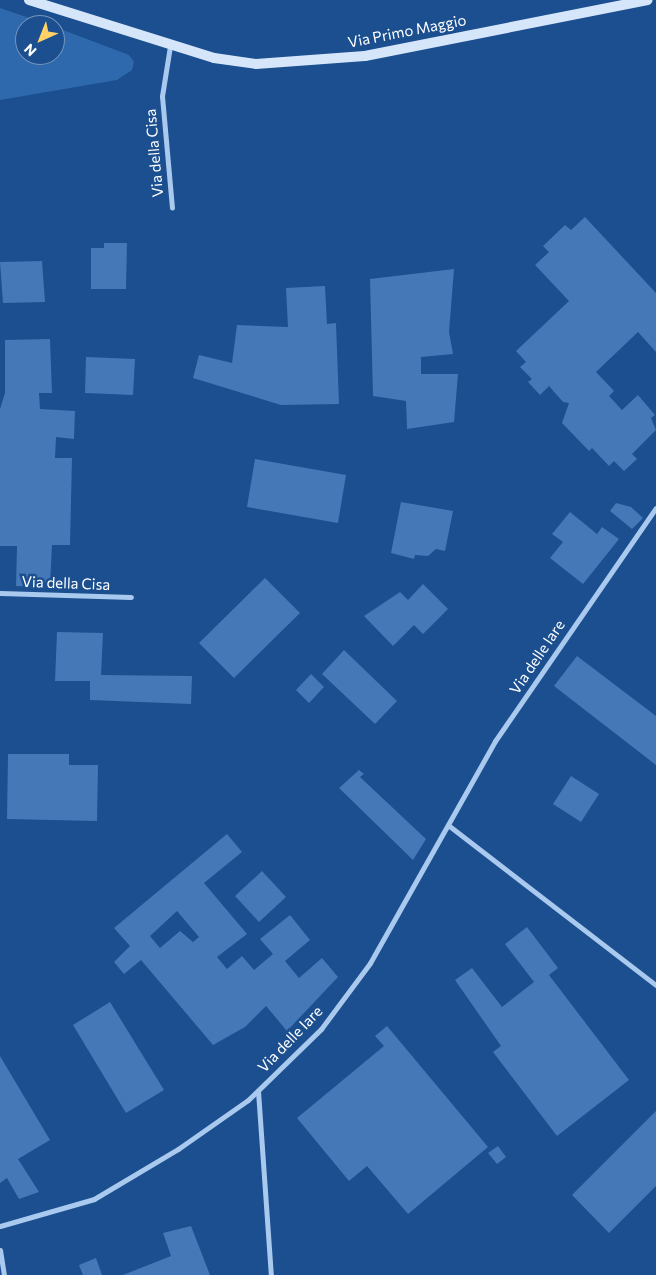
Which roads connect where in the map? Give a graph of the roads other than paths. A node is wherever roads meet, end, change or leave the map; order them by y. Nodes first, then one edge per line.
1 (29, 0) edge
2 (648, 0) edge
3 (170, 46) junction
4 (172, 208) dead end
5 (656, 508) edge
6 (0, 593) edge
7 (131, 597) dead end
8 (448, 825) junction
9 (656, 985) edge
10 (258, 1091) junction
11 (0, 1226) edge
12 (0, 1250) edge
13 (4, 1275) edge
14 (271, 1275) edge

1 - 3 street, Via Primo Maggio
2 - 3 street, Via Primo Maggio
3 - 4 street, Via della Cisa
5 - 8 street, Via delle Iare
6 - 7 street, Via della Cisa
8 - 9 street
8 - 10 street, Via delle Iare
10 - 11 street, Via delle Iare
10 - 14 street, Via delle Iare
12 - 13 street

